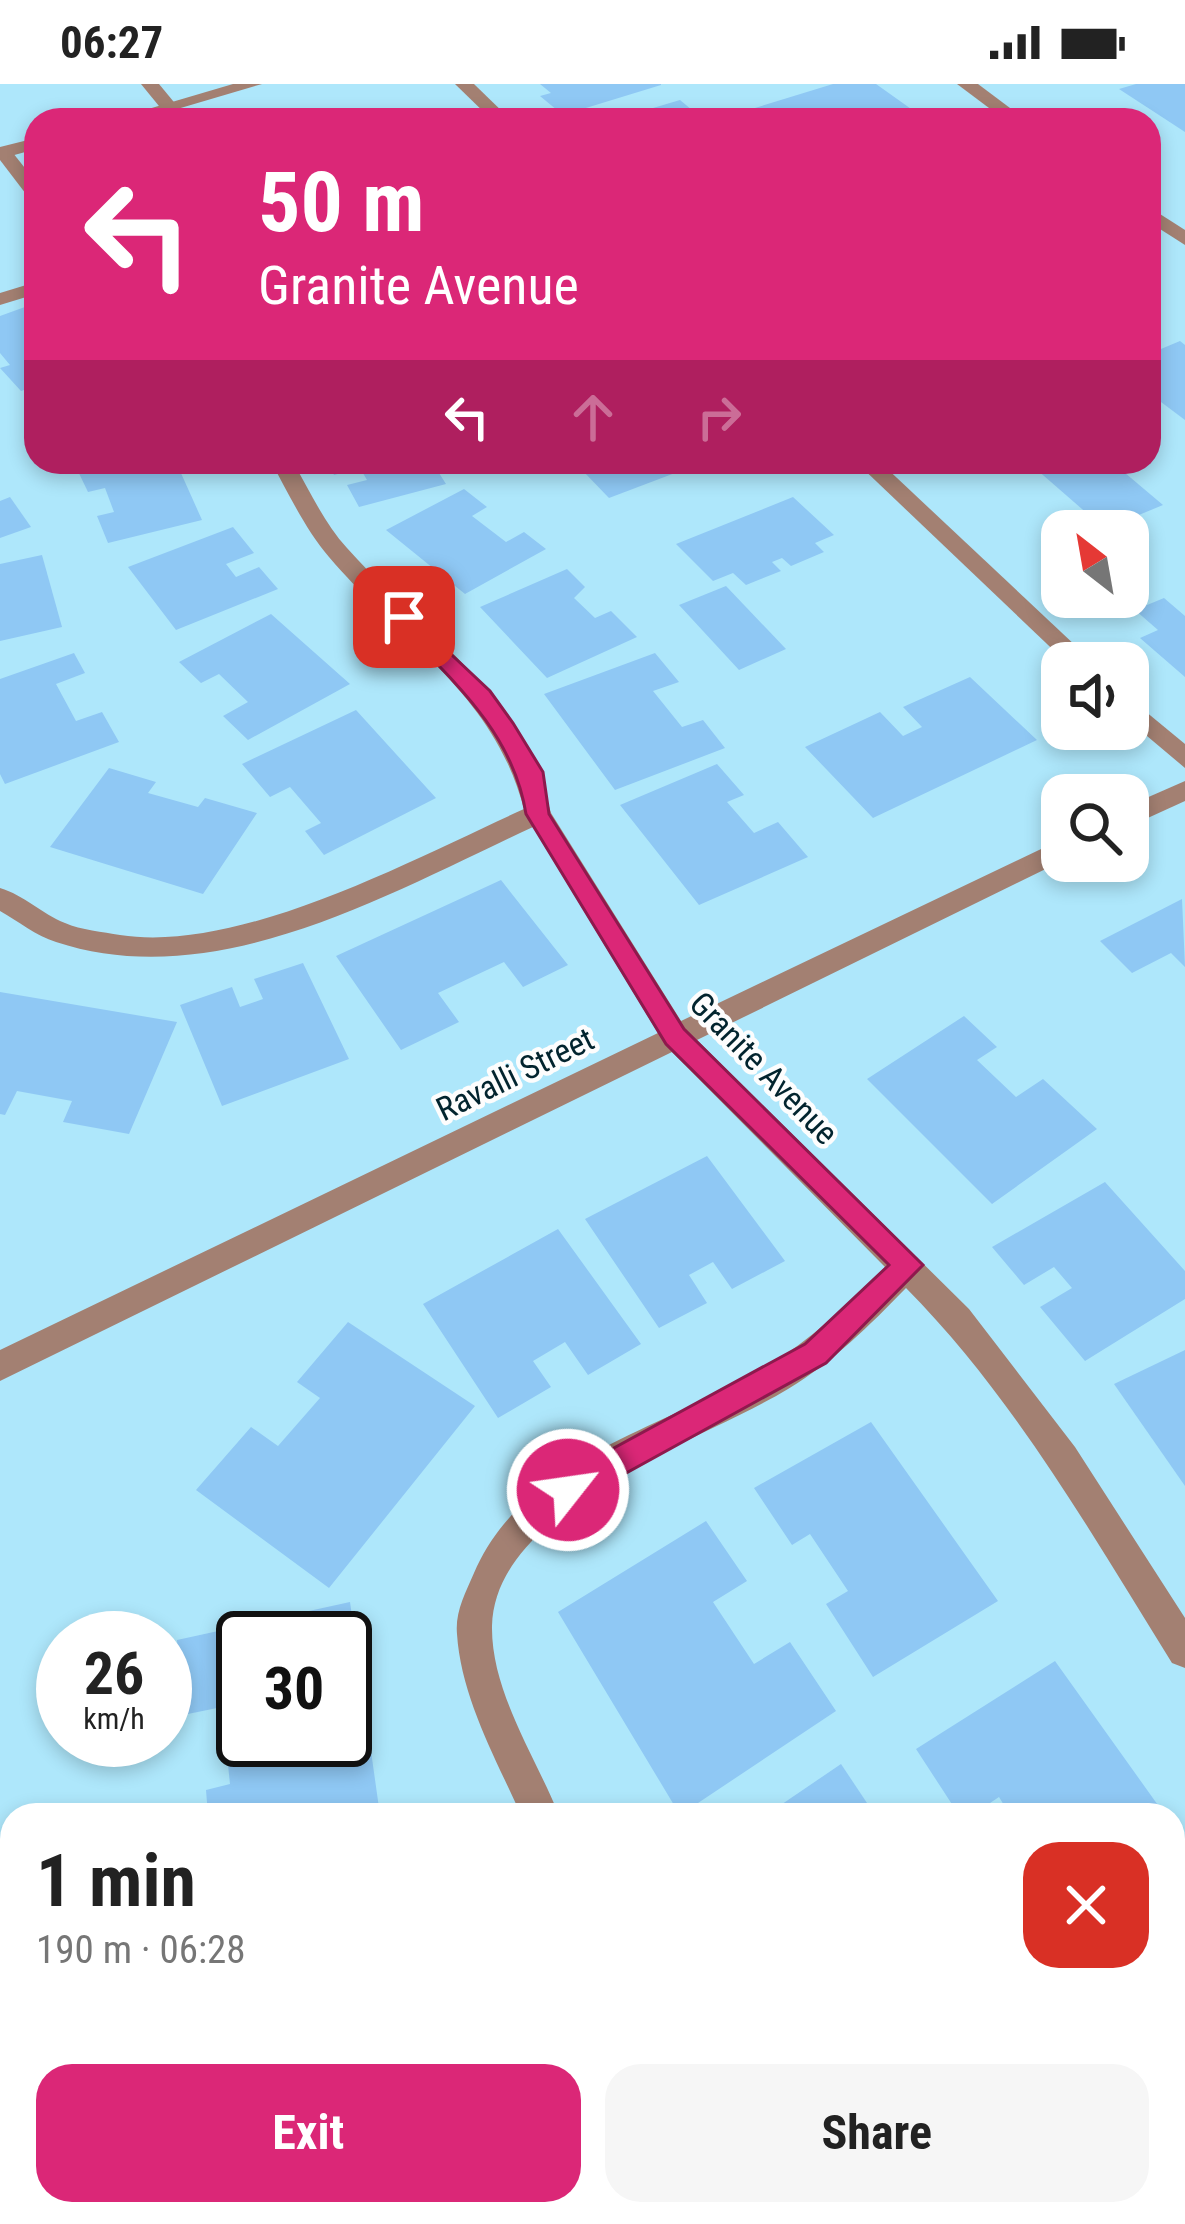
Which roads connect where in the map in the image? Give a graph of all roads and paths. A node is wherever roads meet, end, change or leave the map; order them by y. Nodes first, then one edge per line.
1 (150, 84) edge
2 (253, 84) edge
3 (464, 84) edge
4 (966, 84) edge
5 (169, 107) junction
6 (165, 108) edge
7 (489, 108) edge
8 (1000, 108) edge
9 (2, 153) edge
10 (24, 180) edge
11 (289, 474) edge
12 (880, 474) edge
13 (1060, 642) edge
14 (1149, 726) edge
15 (1185, 759) edge
16 (1185, 790) edge
17 (1149, 807) edge
18 (538, 814) junction
19 (1041, 859) edge
20 (0, 898) edge
21 (675, 1036) junction
22 (908, 1265) junction
23 (0, 1366) edge
24 (1185, 1650) edge
25 (535, 1803) edge

1 - 5 street
2 - 5 street
3 - 7 street
4 - 8 street
5 - 6 street
9 - 10 street
11 - 18 street, Granite Avenue
12 - 13 street
14 - 15 street
16 - 17 street
18 - 20 street
18 - 21 street, Granite Avenue
19 - 21 street, Ravalli Street
21 - 22 street, Granite Avenue
21 - 23 street, Ravalli Street
22 - 24 street, Granite Avenue
22 - 25 street

